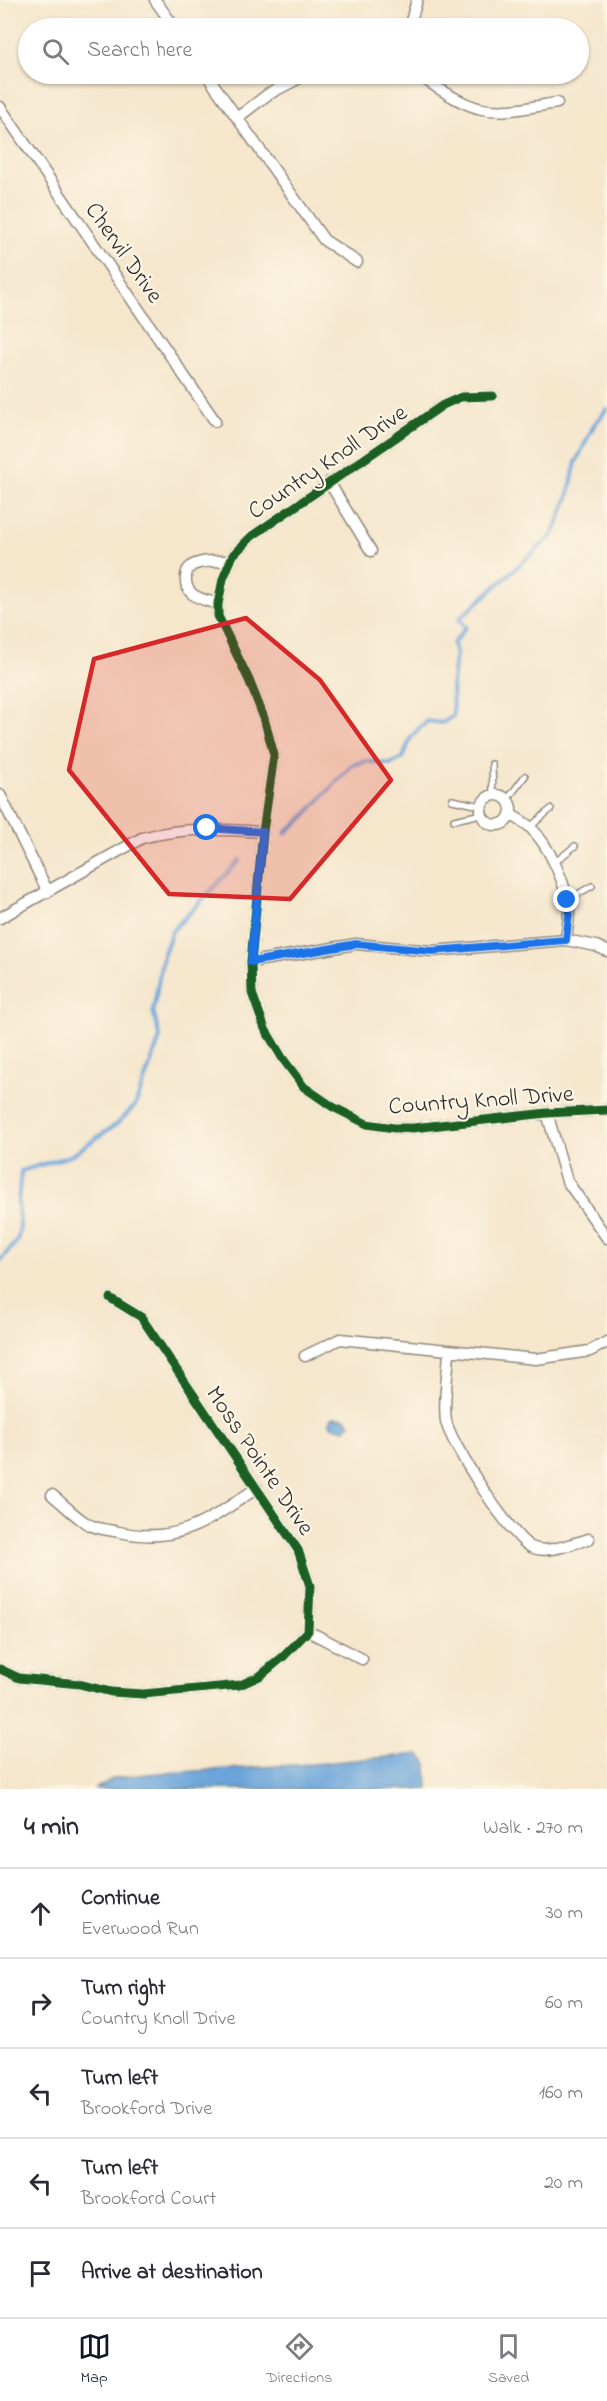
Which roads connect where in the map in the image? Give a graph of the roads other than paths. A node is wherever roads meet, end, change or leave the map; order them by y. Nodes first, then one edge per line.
1 (155, 0) edge
2 (417, 0) edge
3 (168, 18) edge
4 (412, 18) edge
5 (213, 84) edge
6 (288, 84) edge
7 (432, 84) edge
8 (557, 103) dead end
9 (0, 107) edge
10 (237, 118) junction
11 (357, 262) dead end
12 (493, 396) dead end
13 (215, 421) dead end
14 (329, 482) junction
15 (371, 551) dead end
16 (230, 561) junction
17 (218, 604) junction
18 (492, 764) dead end
19 (525, 776) dead end
20 (0, 795) edge
21 (493, 795) junction
22 (452, 800) dead end
23 (507, 800) junction
24 (551, 809) dead end
25 (482, 810) junction
26 (510, 814) junction
27 (454, 820) dead end
28 (530, 827) junction
29 (263, 832) junction
30 (575, 846) dead end
31 (554, 863) junction
32 (592, 886) dead end
33 (48, 892) junction
34 (567, 900) junction
35 (0, 918) edge
36 (566, 940) junction
37 (607, 951) edge
38 (251, 962) junction
39 (607, 1110) edge
40 (546, 1113) junction
41 (607, 1238) edge
42 (110, 1298) dead end
43 (607, 1342) edge
44 (449, 1352) junction
45 (305, 1356) dead end
46 (257, 1488) junction
47 (52, 1495) dead end
48 (590, 1539) dead end
49 (308, 1631) junction
50 (362, 1659) dead end
51 (0, 1669) edge

1 - 3 street
2 - 4 street
5 - 10 street
6 - 10 street
7 - 8 street
9 - 13 street, Chervil Drive
10 - 11 street
12 - 14 street, Country Knoll Drive
14 - 15 street
14 - 16 street, Country Knoll Drive
16 - 17 street, Country Knoll Drive
16 - 17 street
17 - 29 street, Country Knoll Drive
18 - 21 lane
19 - 23 lane
20 - 33 street
21 - 23 street
21 - 25 street
22 - 25 lane
23 - 26 street
24 - 28 lane
25 - 26 street
25 - 27 lane
26 - 28 street
28 - 31 street
29 - 33 street
29 - 38 street, Country Knoll Drive
30 - 31 lane
31 - 34 street
32 - 34 lane
33 - 35 street
34 - 36 street
36 - 37 street
36 - 38 street
38 - 40 street, Country Knoll Drive
39 - 40 street, Country Knoll Drive
40 - 41 street
42 - 46 street, Moss Pointe Drive
43 - 44 street
44 - 45 street
44 - 48 street
46 - 47 street
46 - 49 street, Moss Pointe Drive
49 - 50 street
49 - 51 street

